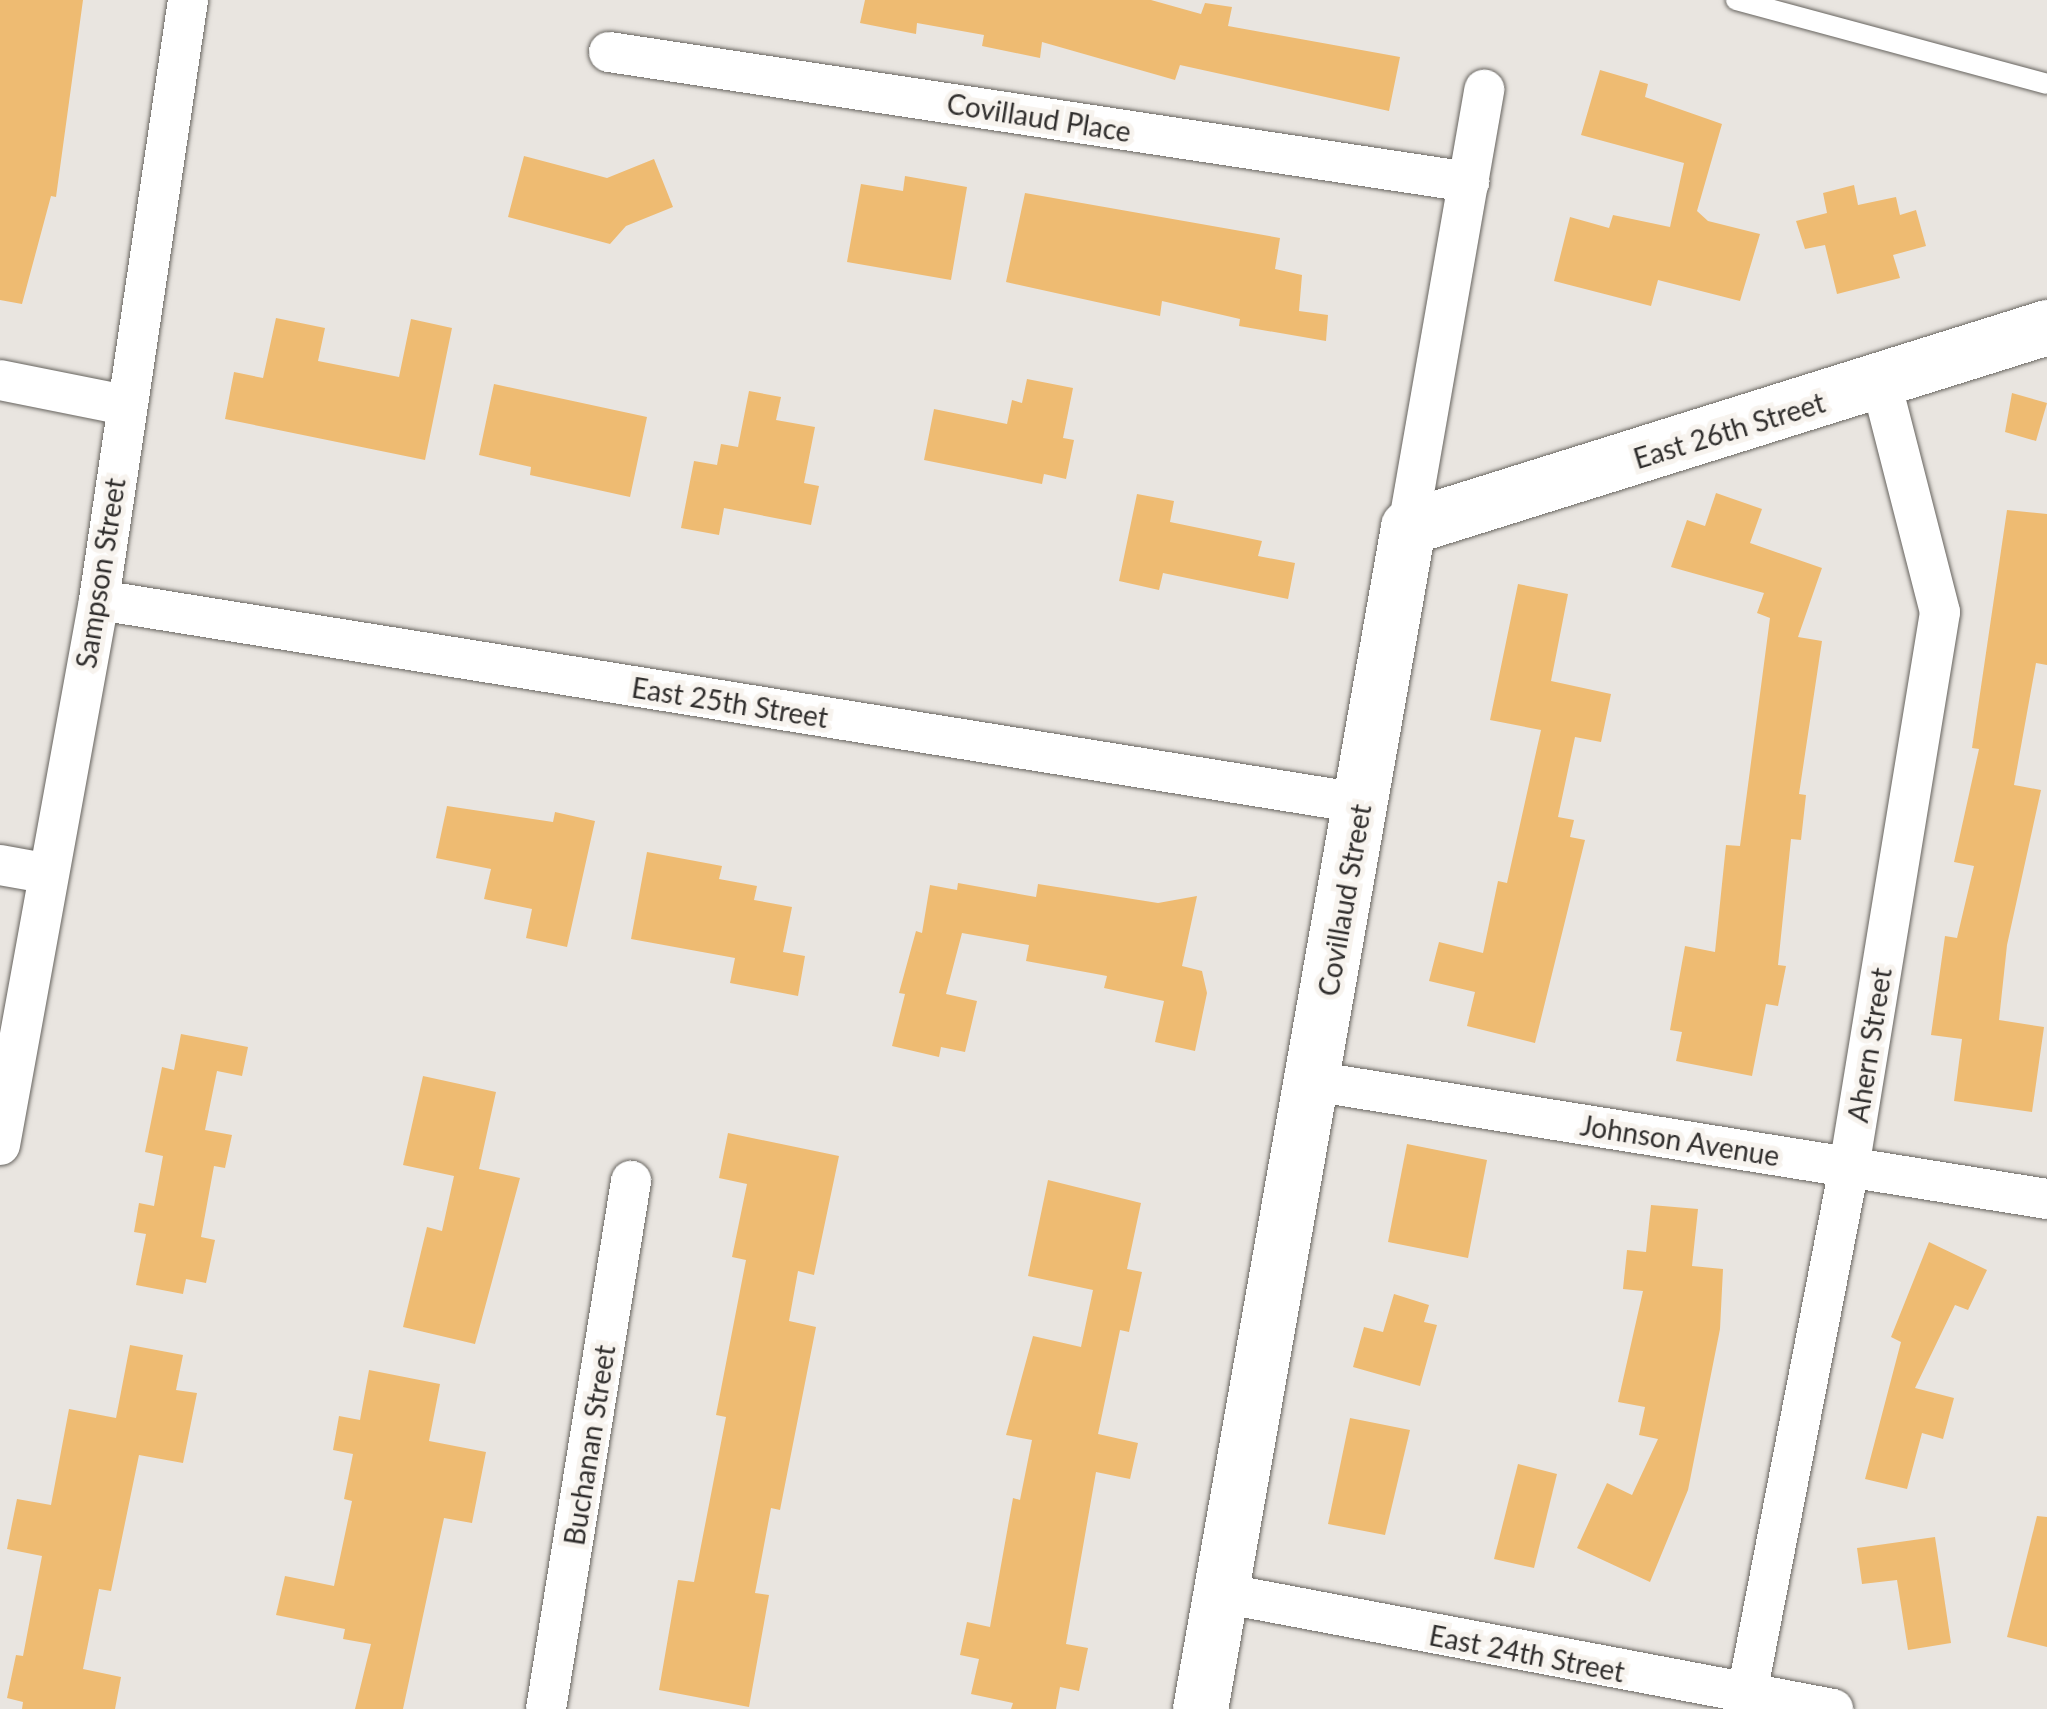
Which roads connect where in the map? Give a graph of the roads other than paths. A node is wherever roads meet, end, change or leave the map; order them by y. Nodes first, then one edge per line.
1 (188, 0) edge
2 (1736, 0) edge
3 (609, 52) dead end
4 (2047, 84) edge
5 (1484, 90) dead end
6 (1468, 182) junction
7 (2047, 327) edge
8 (0, 380) edge
9 (1880, 383) junction
10 (125, 405) junction
11 (1408, 526) junction
12 (99, 600) junction
13 (1360, 803) junction
14 (0, 864) edge
15 (45, 873) junction
16 (1312, 1080) junction
17 (0, 1145) edge
18 (1849, 1168) junction
19 (631, 1182) dead end
20 (2047, 1199) edge
21 (1222, 1592) junction
22 (1746, 1702) edge
23 (546, 1709) edge
24 (1200, 1709) edge
25 (1833, 1709) edge

1 - 10 street, Sampson Street
2 - 4 lane
3 - 6 street, Covillaud Place
5 - 6 street, Covillaud Street
6 - 11 street, Covillaud Street
7 - 9 street, East 26th Street
8 - 10 street
9 - 11 street, East 26th Street
9 - 18 street, Ahern Street
10 - 12 street, Sampson Street
11 - 13 street, Covillaud Street
12 - 13 street, East 25th Street
12 - 15 street, Sampson Street
13 - 16 street, Covillaud Street
14 - 15 street
15 - 17 street, Sampson Street
16 - 18 street, Johnson Avenue
16 - 21 street, Covillaud Street
18 - 20 street, Johnson Avenue
18 - 22 street, Ahern Street
19 - 23 street, Buchanan Street
21 - 22 street, East 24th Street
21 - 24 street, Covillaud Street
22 - 25 street, East 24th Street

